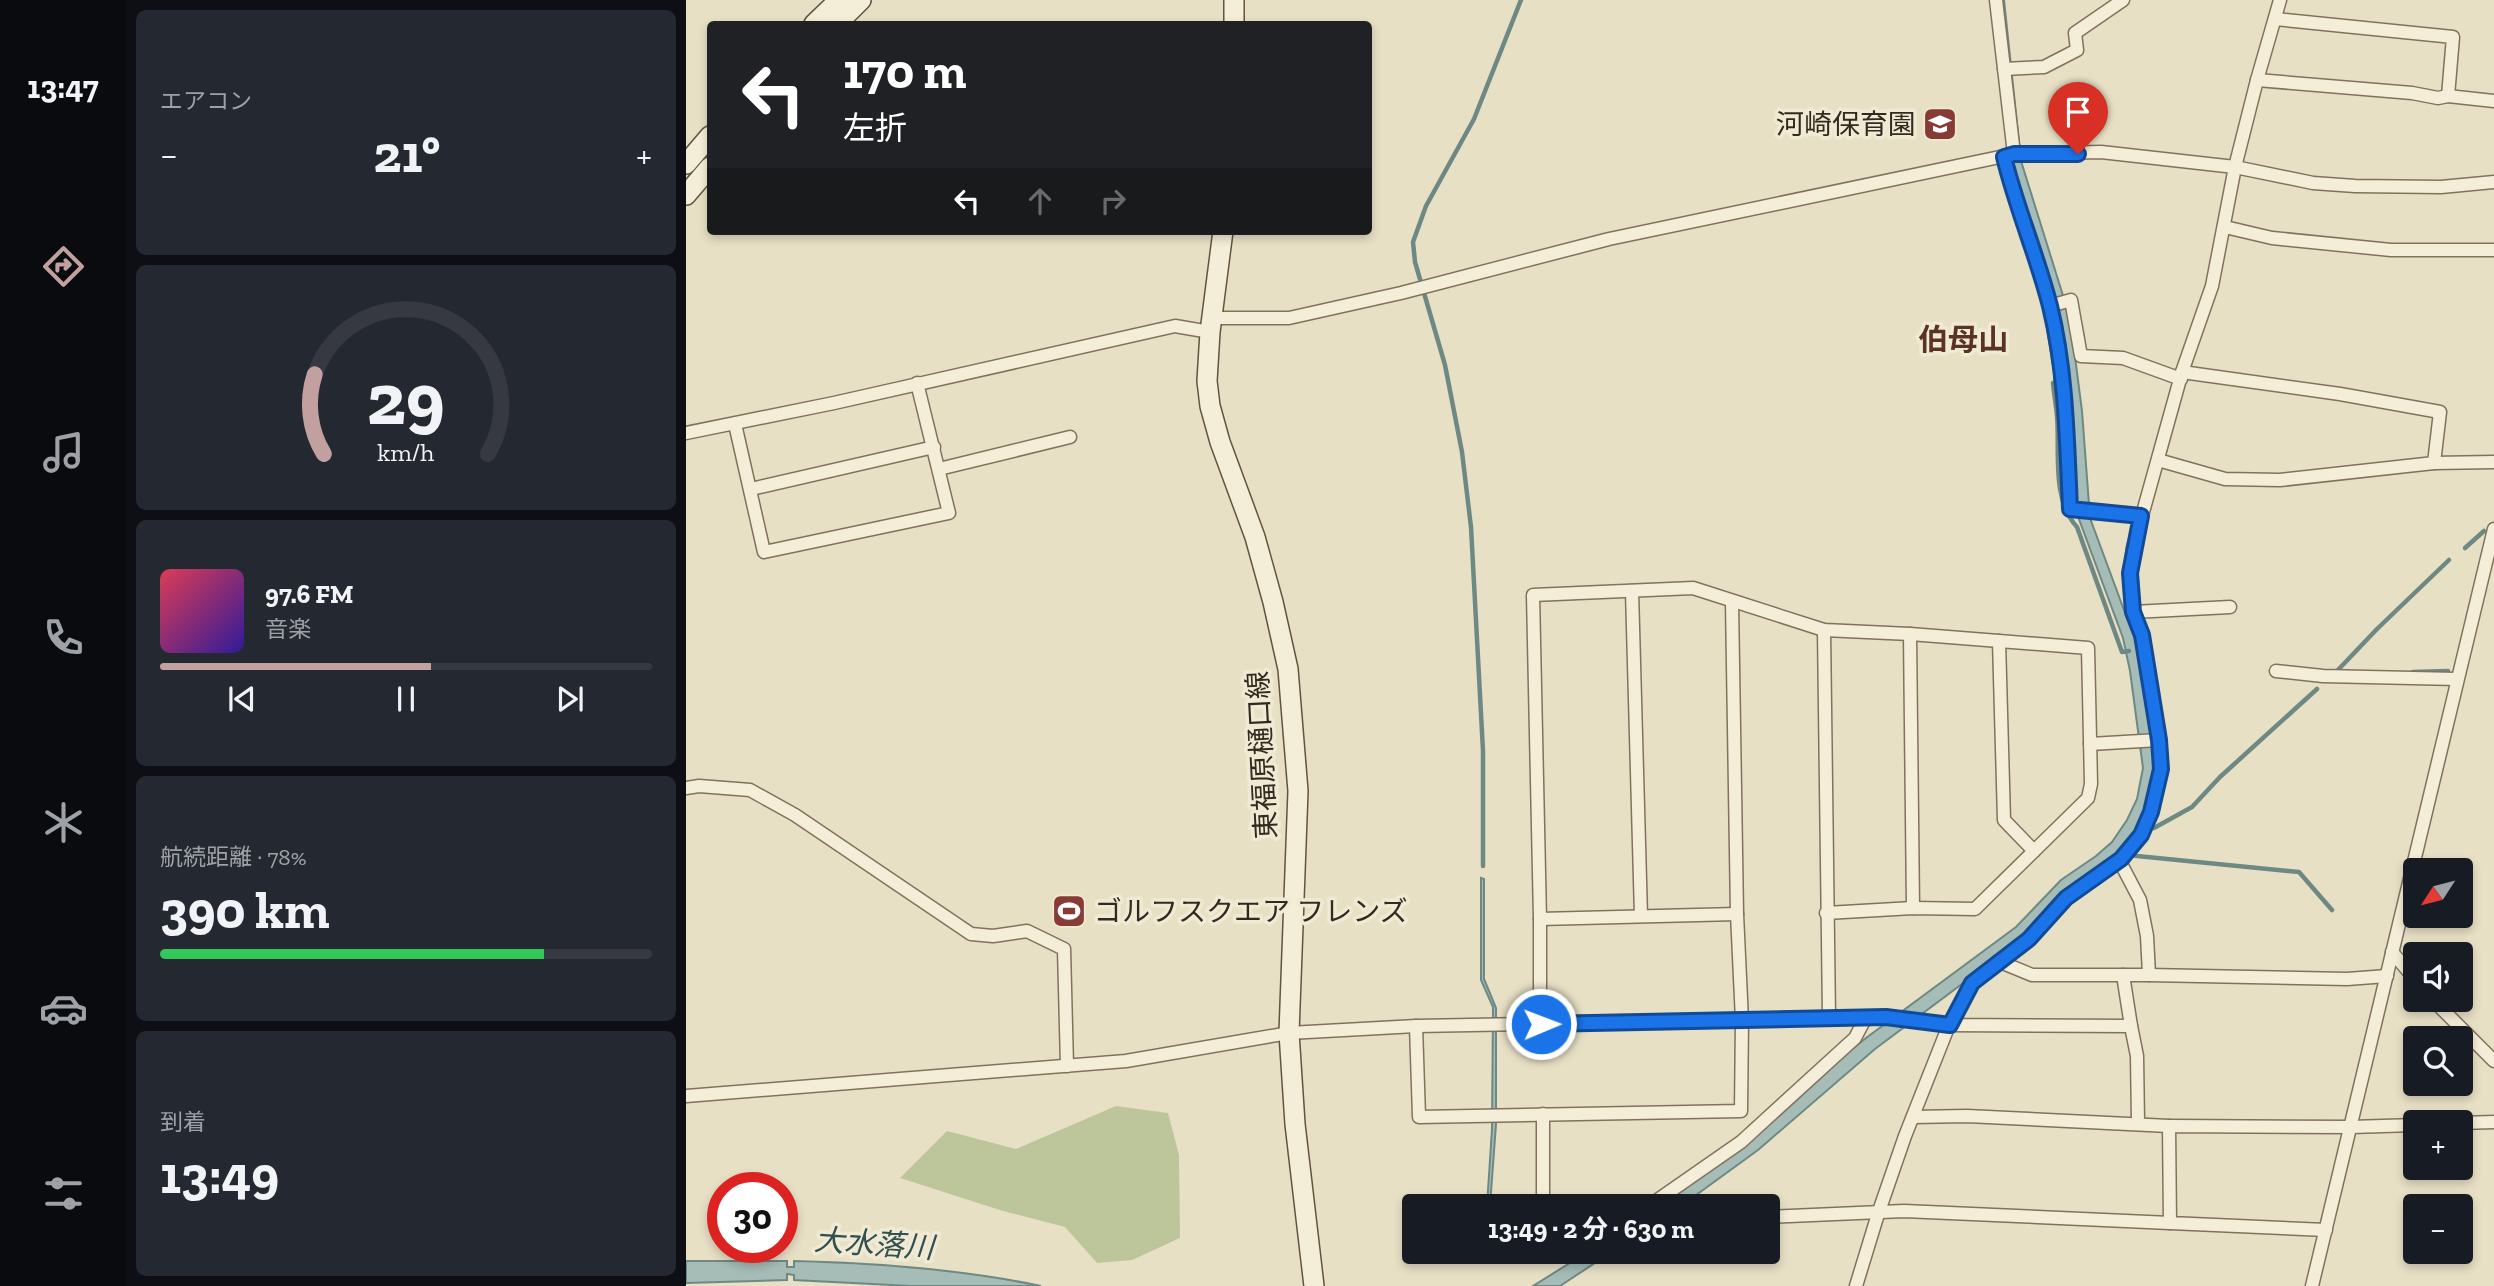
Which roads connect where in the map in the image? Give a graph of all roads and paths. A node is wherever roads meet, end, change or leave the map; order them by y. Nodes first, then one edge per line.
1 (839, 0) edge
2 (861, 0) edge
3 (1234, 0) edge
4 (1996, 0) edge
5 (2123, 0) edge
6 (2280, 0) edge
7 (2275, 19) junction
8 (817, 21) edge
9 (839, 21) edge
10 (1234, 21) edge
11 (2004, 69) junction
12 (2257, 80) junction
13 (2448, 96) junction
14 (2494, 102) edge
15 (707, 139) edge
16 (2009, 155) junction
17 (686, 164) edge
18 (2235, 167) junction
19 (707, 170) edge
20 (2494, 182) edge
21 (686, 195) edge
22 (2225, 228) junction
23 (1222, 235) edge
24 (2494, 250) edge
25 (2057, 304) junction
26 (1211, 325) junction
27 (2182, 375) junction
28 (918, 383) junction
29 (735, 424) junction
30 (686, 433) edge
31 (1070, 437) dead end
32 (934, 447) junction
33 (2158, 460) junction
34 (2494, 462) edge
35 (2434, 463) junction
36 (939, 469) junction
37 (751, 489) junction
38 (2141, 516) junction
39 (2494, 529) edge
40 (1632, 591) junction
41 (1732, 602) junction
42 (2231, 607) dead end
43 (2133, 612) junction
44 (1824, 630) junction
45 (1910, 634) junction
46 (1999, 641) junction
47 (2276, 671) dead end
48 (2457, 679) junction
49 (2159, 740) junction
50 (2090, 744) junction
51 (686, 788) edge
52 (2034, 851) junction
53 (2119, 860) junction
54 (1913, 908) junction
55 (1826, 913) junction
56 (1737, 914) junction
57 (1641, 916) junction
58 (1540, 919) junction
59 (2392, 952) junction
60 (1998, 961) junction
61 (2403, 965) edge
62 (2123, 975) junction
63 (2149, 975) junction
64 (2387, 976) junction
65 (2445, 1012) edge
66 (1829, 1017) junction
67 (1866, 1017) junction
68 (1742, 1020) junction
69 (1541, 1024) junction
70 (1950, 1025) junction
71 (1416, 1026) junction
72 (2131, 1026) junction
73 (1289, 1033) junction
74 (2494, 1060) edge
75 (1067, 1066) junction
76 (686, 1096) edge
77 (1543, 1114) junction
78 (1913, 1117) junction
79 (2494, 1122) edge
80 (2138, 1123) junction
81 (2473, 1123) edge
82 (2403, 1125) edge
83 (2169, 1126) junction
84 (2351, 1127) junction
85 (1543, 1194) edge
86 (1666, 1194) edge
87 (1878, 1214) junction
88 (1780, 1217) edge
89 (2170, 1223) junction
90 (2326, 1230) junction
91 (1314, 1286) edge
92 (1856, 1286) edge
93 (2312, 1286) edge

1 - 8 main road
2 - 9 main road
3 - 10 main road
4 - 11 street
5 - 11 street
6 - 7 street
7 - 12 street
7 - 13 street
11 - 16 street
12 - 13 street
12 - 18 street
13 - 14 street
15 - 17 main road
16 - 18 street
16 - 25 street
16 - 26 street
18 - 20 street
18 - 22 street
19 - 21 main road
22 - 24 street
22 - 27 street
23 - 26 main road, 東福原樋口線
25 - 27 street
25 - 38 street
26 - 28 street
26 - 73 main road, 東福原樋口線
27 - 33 street
27 - 35 street
28 - 29 street
28 - 32 street
29 - 30 street
29 - 37 street
31 - 36 street
32 - 36 street
32 - 37 street
33 - 35 street
33 - 38 street
34 - 35 street
36 - 37 street
38 - 43 street
39 - 48 street
40 - 41 street
40 - 57 street
40 - 58 street
41 - 44 street
41 - 56 street
42 - 43 street
43 - 49 street
44 - 45 street
44 - 55 street
45 - 46 street
45 - 54 street
46 - 50 street
46 - 52 street
47 - 48 street
48 - 59 street
49 - 50 street
49 - 53 street
50 - 52 street
51 - 75 street
52 - 54 street
53 - 60 street
53 - 63 street
54 - 55 street
55 - 66 street
56 - 57 street
56 - 68 street
57 - 58 street
58 - 69 street
59 - 61 street
59 - 64 street
60 - 62 street
60 - 70 street
62 - 63 street
62 - 72 street
63 - 64 street
64 - 84 street
65 - 74 street
66 - 67 street
66 - 68 street
67 - 70 street
67 - 86 street
68 - 69 street
68 - 77 street
69 - 71 street
70 - 72 street
70 - 78 street
71 - 73 street
71 - 77 street
72 - 80 street
73 - 75 street
73 - 91 main road, 東福原樋口線
75 - 76 street
77 - 85 street
78 - 80 street
78 - 87 street
79 - 81 street
80 - 83 street
82 - 84 street
83 - 84 street
83 - 89 street
84 - 90 street
87 - 88 street
87 - 89 street
87 - 92 street
89 - 90 street
90 - 93 street

